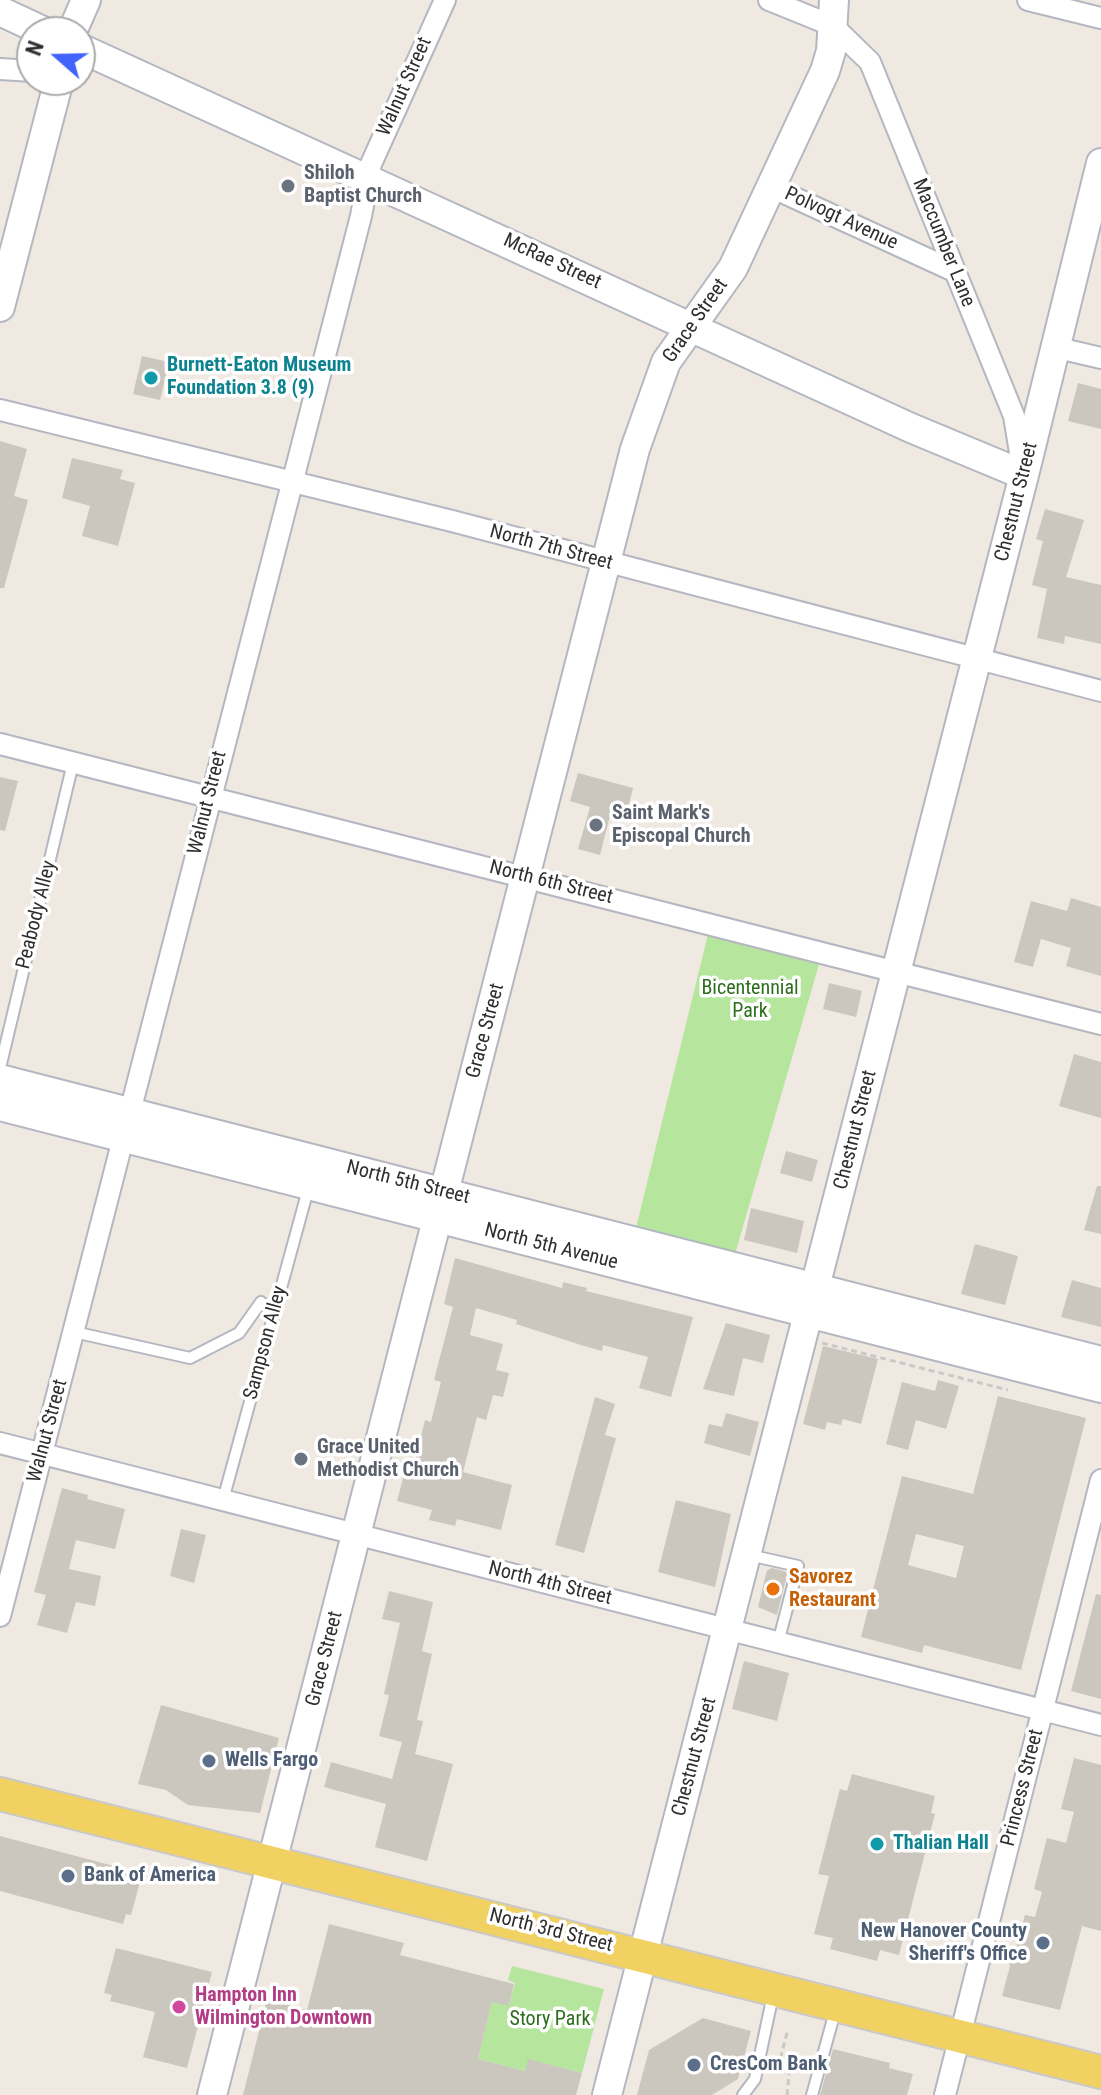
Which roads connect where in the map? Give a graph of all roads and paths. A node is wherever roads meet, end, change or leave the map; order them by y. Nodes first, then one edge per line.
1 (445, 0) edge
2 (769, 0) edge
3 (1028, 0) edge
4 (834, 13) edge
5 (1101, 18) edge
6 (96, 55) edge
7 (55, 96) edge
8 (1101, 163) edge
9 (367, 178) junction
10 (771, 187) junction
11 (954, 271) junction
12 (0, 307) edge
13 (691, 326) junction
14 (1054, 347) junction
15 (1101, 358) edge
16 (0, 410) edge
17 (1024, 475) junction
18 (292, 481) junction
19 (607, 564) junction
20 (976, 657) junction
21 (1101, 691) edge
22 (0, 744) edge
23 (73, 762) junction
24 (209, 795) junction
25 (526, 877) junction
26 (897, 969) junction
27 (1101, 1024) edge
28 (0, 1068) edge
29 (0, 1079) edge
30 (0, 1106) edge
31 (128, 1126) junction
32 (309, 1186) junction
33 (440, 1205) junction
34 (261, 1302) dead end
35 (809, 1313) junction
36 (74, 1332) junction
37 (1101, 1361) edge
38 (1101, 1388) edge
39 (1017, 1392) dead end
40 (0, 1443) edge
41 (42, 1454) junction
42 (1100, 1489) edge
43 (223, 1500) junction
44 (357, 1535) junction
45 (747, 1554) junction
46 (0, 1616) edge
47 (728, 1630) junction
48 (778, 1643) junction
49 (1042, 1709) junction
50 (1101, 1725) edge
51 (0, 1794) edge
52 (273, 1863) junction
53 (643, 1954) junction
54 (775, 1988) junction
55 (837, 2003) junction
56 (788, 2029) dead end
57 (961, 2035) junction
58 (1101, 2072) edge
59 (212, 2095) edge
60 (607, 2095) edge
61 (743, 2095) edge
62 (787, 2095) edge
63 (812, 2095) edge
64 (945, 2095) edge

1 - 9 street, Walnut Street
2 - 4 street
3 - 5 street
4 - 10 street, Grace Street
4 - 11 street, Maccumber Lane
6 - 9 street, McRae Street
7 - 12 street
8 - 14 street, Chestnut Street
9 - 13 street, McRae Street
9 - 18 street, Walnut Street
10 - 11 street, Polvogt Avenue
10 - 13 street, Grace Street
11 - 17 street, Maccumber Lane
13 - 17 street, McRae Street
13 - 19 street, Grace Street
14 - 15 street
14 - 17 street, Chestnut Street
16 - 18 street, North 7th Street
17 - 20 street, Chestnut Street
18 - 19 street, North 7th Street
18 - 24 street, Walnut Street
19 - 20 street, North 7th Street
19 - 25 street, Grace Street
20 - 21 street, North 7th Street
20 - 26 street, Chestnut Street
22 - 23 street, North 6th Street
23 - 24 street, North 6th Street
23 - 28 lane, Peabody Alley
24 - 25 street, North 6th Street
24 - 31 street, Walnut Street
25 - 26 street, North 6th Street
25 - 33 street, Grace Street
26 - 27 street, North 6th Street
26 - 35 street, Chestnut Street
29 - 31 street, North 5th Street
30 - 31 street
31 - 32 street
31 - 33 street, North 5th Street
31 - 36 street, Walnut Street
32 - 33 street
32 - 43 lane, Sampson Alley
33 - 35 street, North 5th Street
33 - 44 street, Grace Street
34 - 36 lane
35 - 37 street
35 - 38 street
35 - 39 path
35 - 45 street, Chestnut Street
36 - 41 street, Walnut Street
40 - 41 street, North 4th Street
41 - 43 street, North 4th Street
41 - 46 street, Walnut Street
42 - 49 street, Princess Street
43 - 44 street, North 4th Street
44 - 47 street, North 4th Street
44 - 52 street, Grace Street
45 - 47 street, Chestnut Street
45 - 48 lane
47 - 48 street, North 4th Street
47 - 53 street, Chestnut Street
48 - 49 street, North 4th Street
49 - 50 street, North 4th Street
49 - 57 street, Princess Street
51 - 52 main road, North 3rd Street
52 - 53 main road, North 3rd Street
52 - 59 street, Grace Street
53 - 54 main road, North 3rd Street
53 - 60 street, Chestnut Street
54 - 55 main road, North 3rd Street
54 - 61 lane
55 - 57 main road, North 3rd Street
55 - 63 lane
56 - 62 path
57 - 58 main road, North 3rd Street
57 - 64 street, Princess Street

